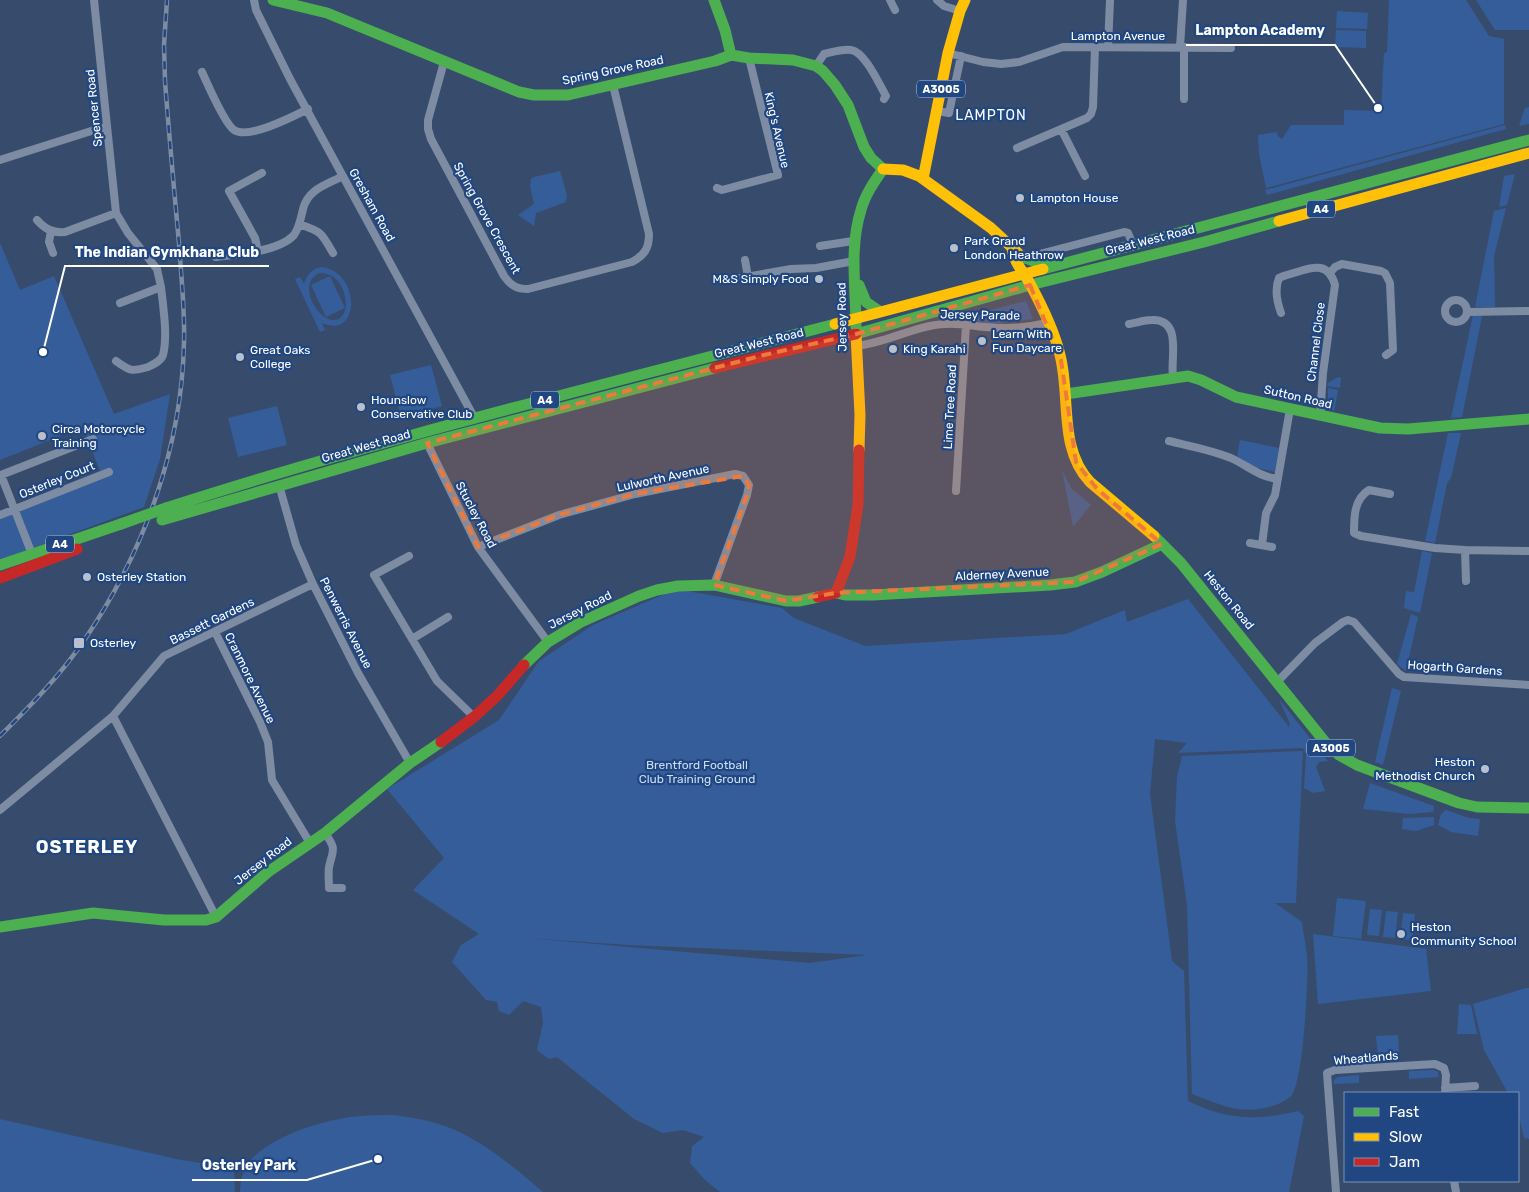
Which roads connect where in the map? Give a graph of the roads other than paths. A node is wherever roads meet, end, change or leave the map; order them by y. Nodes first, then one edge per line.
1 (94, 0) edge
2 (254, 0) edge
3 (273, 0) edge
4 (278, 0) edge
5 (714, 0) edge
6 (890, 0) edge
7 (937, 0) edge
8 (965, 0) edge
9 (1110, 0) edge
10 (1183, 0) edge
11 (895, 10) dead end
12 (960, 11) junction
13 (1095, 47) junction
14 (1108, 47) junction
15 (1182, 47) junction
16 (1231, 48) dead end
17 (948, 53) junction
18 (731, 55) junction
19 (961, 56) junction
20 (749, 58) junction
21 (444, 62) junction
22 (816, 66) junction
23 (202, 72) dead end
24 (614, 85) junction
25 (884, 99) dead end
26 (1184, 99) dead end
27 (308, 109) junction
28 (937, 111) junction
29 (107, 126) junction
30 (1061, 129) junction
31 (1529, 140) edge
32 (1017, 148) dead end
33 (1529, 153) edge
34 (0, 160) edge
35 (883, 169) junction
36 (262, 172) dead end
37 (343, 176) junction
38 (1085, 176) dead end
39 (923, 179) junction
40 (717, 188) dead end
41 (116, 213) junction
42 (37, 220) dead end
43 (299, 224) junction
44 (51, 231) junction
45 (854, 241) junction
46 (1131, 241) junction
47 (820, 246) dead end
48 (258, 251) junction
49 (53, 253) dead end
50 (333, 253) dead end
51 (1019, 254) junction
52 (216, 257) dead end
53 (745, 260) dead end
54 (854, 260) junction
55 (1050, 267) junction
56 (1330, 273) junction
57 (856, 278) junction
58 (1028, 279) junction
59 (161, 287) junction
60 (120, 303) dead end
61 (879, 311) junction
62 (1529, 311) edge
63 (1468, 312) dead end
64 (1281, 313) dead end
65 (856, 318) junction
66 (928, 318) junction
67 (1047, 323) junction
68 (1128, 324) dead end
69 (966, 325) junction
70 (856, 340) junction
71 (1386, 355) dead end
72 (116, 361) dead end
73 (1173, 377) junction
74 (1066, 394) junction
75 (1290, 409) junction
76 (1320, 416) junction
77 (475, 419) junction
78 (1529, 419) edge
79 (93, 439) dead end
80 (1169, 441) dead end
81 (427, 443) junction
82 (109, 472) dead end
83 (1277, 479) junction
84 (279, 486) junction
85 (956, 491) dead end
86 (1390, 494) dead end
87 (15, 509) junction
88 (0, 515) edge
89 (119, 529) junction
90 (1250, 543) dead end
91 (1162, 544) junction
92 (1262, 545) junction
93 (478, 547) junction
94 (1272, 547) dead end
95 (1465, 550) junction
96 (1529, 551) edge
97 (32, 554) junction
98 (409, 556) dead end
99 (0, 565) edge
100 (0, 578) edge
101 (1466, 581) dead end
102 (313, 584) junction
103 (714, 585) junction
104 (836, 593) junction
105 (448, 617) dead end
106 (215, 632) junction
107 (412, 639) junction
108 (548, 642) junction
109 (1277, 682) junction
110 (1529, 685) edge
111 (113, 716) junction
112 (474, 716) junction
113 (410, 763) junction
114 (1529, 807) edge
115 (0, 810) edge
116 (325, 833) junction
117 (310, 843) junction
118 (342, 888) dead end
119 (216, 917) junction
120 (0, 927) edge
121 (1475, 1086) dead end
122 (1445, 1091) edge
123 (1336, 1192) edge

1 - 29 street, Spencer Road
2 - 27 street, Gresham Road
3 - 4 main road, Spring Grove Road
4 - 21 main road, Spring Grove Road
5 - 18 main road
6 - 11 street
7 - 12 street
8 - 12 main road, A3005
9 - 14 street
10 - 15 street
12 - 17 main road, A3005
13 - 14 street, Lampton Avenue
13 - 19 street, Lampton Avenue
13 - 30 street
14 - 15 street, Lampton Avenue
15 - 16 street, Lampton Avenue
15 - 26 street
17 - 19 street, Lampton Avenue
17 - 28 main road, A3005
18 - 20 main road, Spring Grove Road
18 - 24 main road, Spring Grove Road
19 - 28 street
20 - 22 main road, Spring Grove Road
20 - 40 street, King's Avenue
21 - 24 main road, Spring Grove Road
21 - 24 street, Spring Grove Crescent
22 - 25 street
22 - 35 main road
23 - 27 street
27 - 37 street, Gresham Road
28 - 39 main road, A3005
29 - 34 street
29 - 41 street, Spencer Road
30 - 32 street
30 - 38 street
31 - 46 main road, Great West Road / A4
33 - 58 main road, Great West Road / A4
35 - 39 main road, A3005
35 - 45 main road, Jersey Road
36 - 48 street
37 - 43 street
37 - 77 street, Gresham Road
39 - 51 main road, A3005
41 - 44 street
41 - 59 street, Spencer Road
42 - 44 street
43 - 48 street
43 - 50 street
44 - 49 street
45 - 47 street
45 - 54 main road, Jersey Road
46 - 51 street, Great West Road
46 - 55 main road, Great West Road / A4
48 - 52 street
51 - 55 main road
51 - 58 main road, A3005
53 - 54 street
54 - 57 main road, Jersey Road
55 - 58 main road, Great West Road / A4
56 - 64 street
56 - 71 street
56 - 76 street, Channel Close
57 - 61 main road
57 - 65 main road, Jersey Road
58 - 61 main road, Great West Road / A4
58 - 66 main road, Great West Road / A4
58 - 67 main road, Heston Road / A3005
59 - 60 street
59 - 72 street, Spencer Road
61 - 65 main road, Great West Road / A4
62 - 63 street
65 - 66 main road
65 - 70 main road, Jersey Road
65 - 77 main road, Great West Road / A4
66 - 69 street, Jersey Parade
66 - 70 main road, Great West Road / A4
67 - 69 street, Jersey Parade
67 - 74 main road, Heston Road / A3005
68 - 73 street
69 - 85 street, Lime Tree Road
70 - 81 main road, Great West Road / A4
70 - 104 main road, Jersey Road
73 - 74 main road, Sutton Road
73 - 75 main road, Sutton Road
74 - 91 main road, Heston Road / A3005
75 - 76 main road, Sutton Road
75 - 83 street
76 - 78 main road, Sutton Road
77 - 89 main road, Great West Road / A4, bridge
79 - 87 street, Osterley Court
80 - 83 street
81 - 84 main road, Great West Road / A4
81 - 93 street, Stucley Road
82 - 87 street, Osterley Court
83 - 92 street
84 - 89 main road, Great West Road / A4
84 - 102 street, Penwerris Avenue
86 - 95 street
87 - 88 street, Osterley Court
87 - 97 street, Osterley Court
89 - 97 main road, Great West Road / A4
89 - 100 main road, Great West Road / A4
90 - 92 street
91 - 104 main road, Alderney Avenue
91 - 109 main road, Heston Road / A3005
92 - 94 street
93 - 103 street, Lulworth Avenue
93 - 108 street, Stucley Road
95 - 96 street
95 - 101 street
97 - 99 main road, Great West Road / A4
98 - 107 street
102 - 106 street, Bassett Gardens
102 - 113 street, Penwerris Avenue
103 - 104 main road, Jersey Road
103 - 108 main road, Jersey Road
105 - 107 street
106 - 111 street, Bassett Gardens
106 - 117 street, Cranmore Avenue
107 - 112 street
108 - 112 main road, Jersey Road
109 - 110 street, Hogarth Gardens
109 - 114 main road, Heston Road / A3005
111 - 115 street, Bassett Gardens
111 - 119 street
112 - 113 main road, Jersey Road
113 - 116 main road, Jersey Road
116 - 117 main road, Jersey Road
116 - 118 street
117 - 119 main road, Jersey Road
119 - 120 main road
121 - 122 street, Wheatlands
122 - 123 street, Wheatlands

